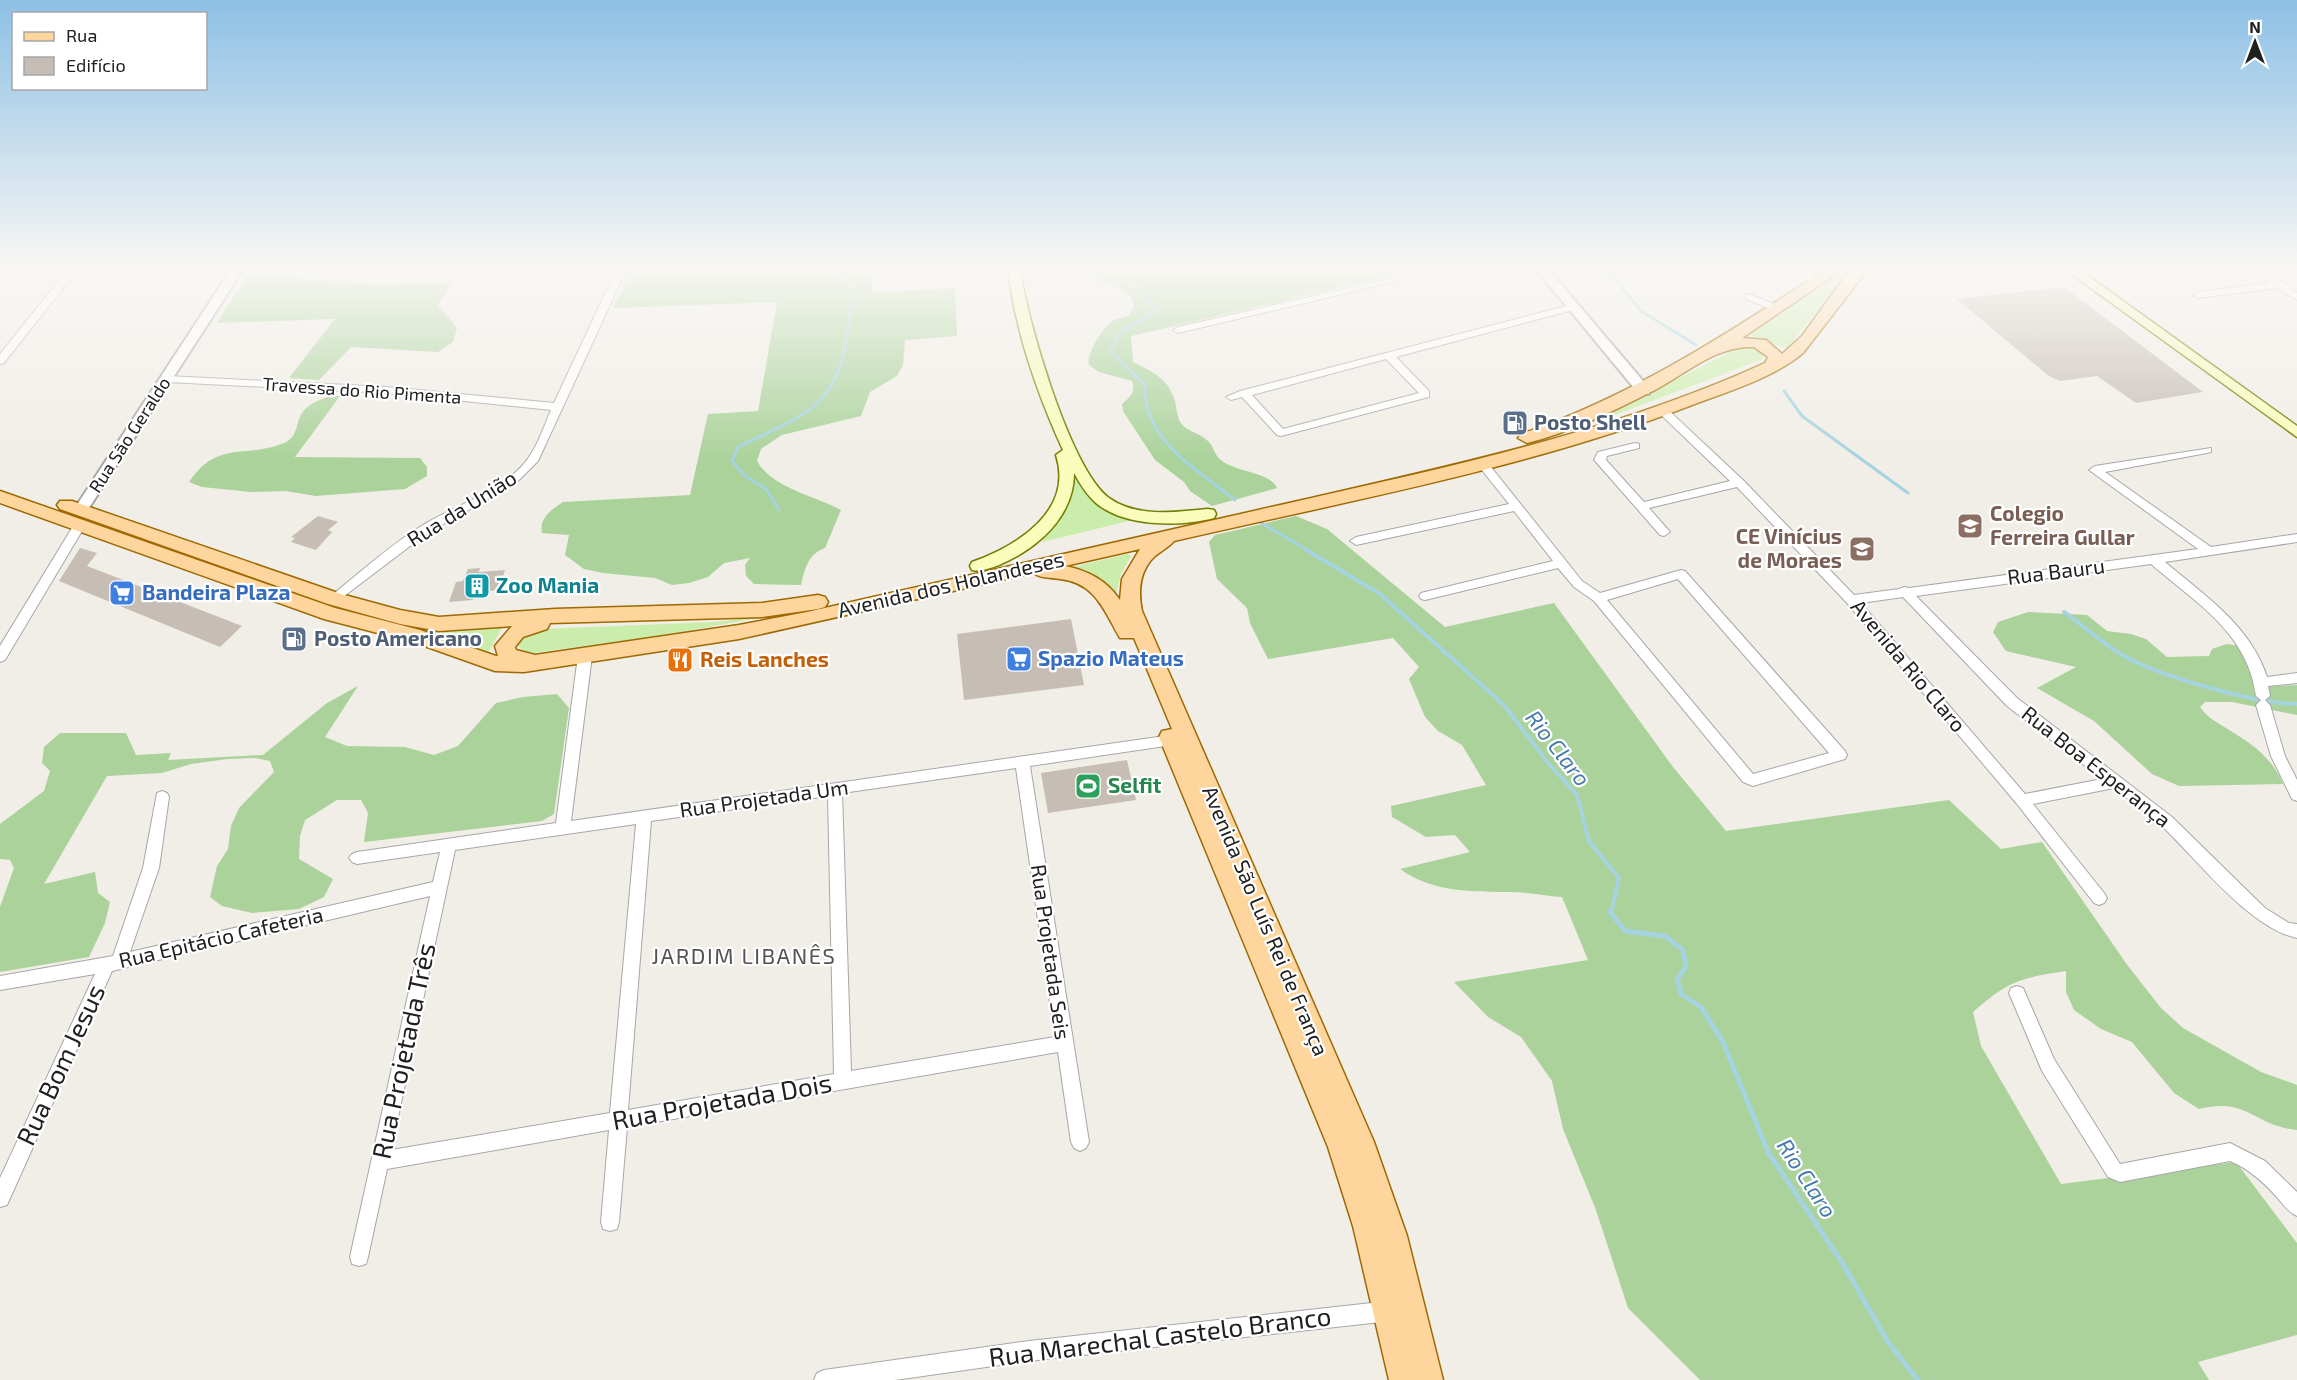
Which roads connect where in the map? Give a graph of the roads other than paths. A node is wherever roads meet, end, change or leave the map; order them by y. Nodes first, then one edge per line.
1 (23, 332) edge
2 (197, 332) edge
3 (592, 332) edge
4 (1019, 332) edge
5 (1026, 332) edge
6 (1478, 332) edge
7 (1595, 332) edge
8 (1738, 332) edge
9 (1810, 332) edge
10 (2158, 332) edge
11 (1708, 352) junction
12 (1389, 356) junction
13 (0, 361) edge
14 (1771, 366) junction
15 (167, 379) junction
16 (1644, 391) junction
17 (1244, 393) junction
18 (1231, 397) dead end
19 (557, 407) junction
20 (1661, 409) junction
21 (2297, 433) edge
22 (1635, 446) dead end
23 (2207, 450) dead end
24 (1483, 464) junction
25 (0, 482) edge
26 (1738, 483) junction
27 (0, 497) edge
28 (1518, 506) junction
29 (1641, 506) junction
30 (79, 518) junction
31 (1217, 518) junction
32 (1664, 532) dead end
33 (2297, 538) edge
34 (1356, 541) dead end
35 (2210, 552) junction
36 (2154, 560) junction
37 (1561, 563) junction
38 (990, 570) junction
39 (1904, 591) junction
40 (1425, 596) dead end
41 (1598, 598) junction
42 (335, 599) junction
43 (1851, 600) junction
44 (762, 610) junction
45 (585, 656) junction
46 (0, 657) edge
47 (552, 660) junction
48 (2297, 678) edge
49 (2263, 694) junction
50 (1172, 740) junction
51 (1022, 762) junction
52 (2115, 782) junction
53 (835, 789) junction
54 (2297, 795) edge
55 (162, 797) dead end
56 (2022, 800) junction
57 (644, 816) junction
58 (563, 828) junction
59 (449, 845) junction
60 (357, 858) dead end
61 (440, 887) junction
62 (2099, 898) dead end
63 (2297, 931) edge
64 (113, 964) junction
65 (0, 983) edge
66 (2018, 993) dead end
67 (1064, 1043) junction
68 (843, 1081) junction
69 (619, 1120) junction
70 (1080, 1142) dead end
71 (380, 1161) junction
72 (0, 1198) edge
73 (2297, 1207) edge
74 (610, 1222) dead end
75 (359, 1257) dead end
76 (1390, 1311) junction
77 (824, 1380) edge
78 (1405, 1380) edge
79 (1427, 1380) edge

1 - 13 street
2 - 15 street, Rua São Geraldo
3 - 19 street, Rua da União
4 - 38 main road
5 - 31 main road
6 - 12 street
7 - 16 street
8 - 11 main road, Avenida dos Holandeses
9 - 14 main road, Avenida dos Holandeses
10 - 21 main road
11 - 14 main road
11 - 16 main road, Avenida dos Holandeses
12 - 17 street
12 - 17 street
14 - 20 main road, Avenida dos Holandeses
15 - 19 street, Travessa do Rio Pimenta
15 - 30 street, Rua São Geraldo
16 - 31 main road, Avenida dos Holandeses
17 - 18 street
19 - 42 street, Rua da União
20 - 24 main road, Avenida dos Holandeses
20 - 26 street, Avenida Rio Claro
22 - 29 street
23 - 35 street
24 - 28 street
24 - 31 main road, Avenida dos Holandeses
25 - 30 main road, Avenida dos Holandeses
26 - 29 street
26 - 43 street, Avenida Rio Claro
27 - 30 main road, Avenida dos Holandeses
28 - 34 street
28 - 37 street
29 - 32 street
30 - 42 main road, Avenida dos Holandeses
30 - 46 street
30 - 47 main road, Avenida dos Holandeses
31 - 38 main road, Avenida dos Holandeses
31 - 79 main road, Avenida São Luís Rei de França
33 - 35 street, Rua Bauru
35 - 36 street, Rua Bauru
36 - 39 street, Rua Bauru
36 - 49 street
37 - 40 street
37 - 41 street
38 - 44 main road, Avenida dos Holandeses
38 - 45 main road, Avenida dos Holandeses
38 - 50 main road, Avenida São Luís Rei de França
39 - 43 street, Rua Bauru
39 - 52 street, Rua Boa Esperança
41 - 41 street
42 - 44 main road, Avenida dos Holandeses
43 - 56 street, Avenida Rio Claro
44 - 47 main road
45 - 47 main road, Avenida dos Holandeses
45 - 58 street
48 - 49 street
49 - 54 street
50 - 51 street, Rua Projetada Um
50 - 76 main road, Avenida São Luís Rei de França
51 - 53 street, Rua Projetada Um
51 - 67 street, Rua Projetada Seis
52 - 56 street
52 - 63 street, Rua Boa Esperança
53 - 57 street, Rua Projetada Um
53 - 68 street
55 - 64 street, Rua Bom Jesus
56 - 62 street, Avenida Rio Claro
57 - 58 street, Rua Projetada Um
57 - 69 street
58 - 59 street, Rua Projetada Um
59 - 60 street, Rua Projetada Um
59 - 61 street, Rua Projetada Três
61 - 64 street, Rua Epitácio Cafeteria
61 - 71 street, Rua Projetada Três
64 - 65 street, Rua Epitácio Cafeteria
64 - 72 street, Rua Bom Jesus
66 - 73 street
67 - 68 street, Rua Projetada Dois
67 - 70 street, Rua Projetada Seis
68 - 69 street, Rua Projetada Dois
69 - 71 street, Rua Projetada Dois
69 - 74 street
71 - 75 street, Rua Projetada Três
76 - 77 street, Rua Marechal Castelo Branco
76 - 78 main road, Avenida São Luís Rei de França

